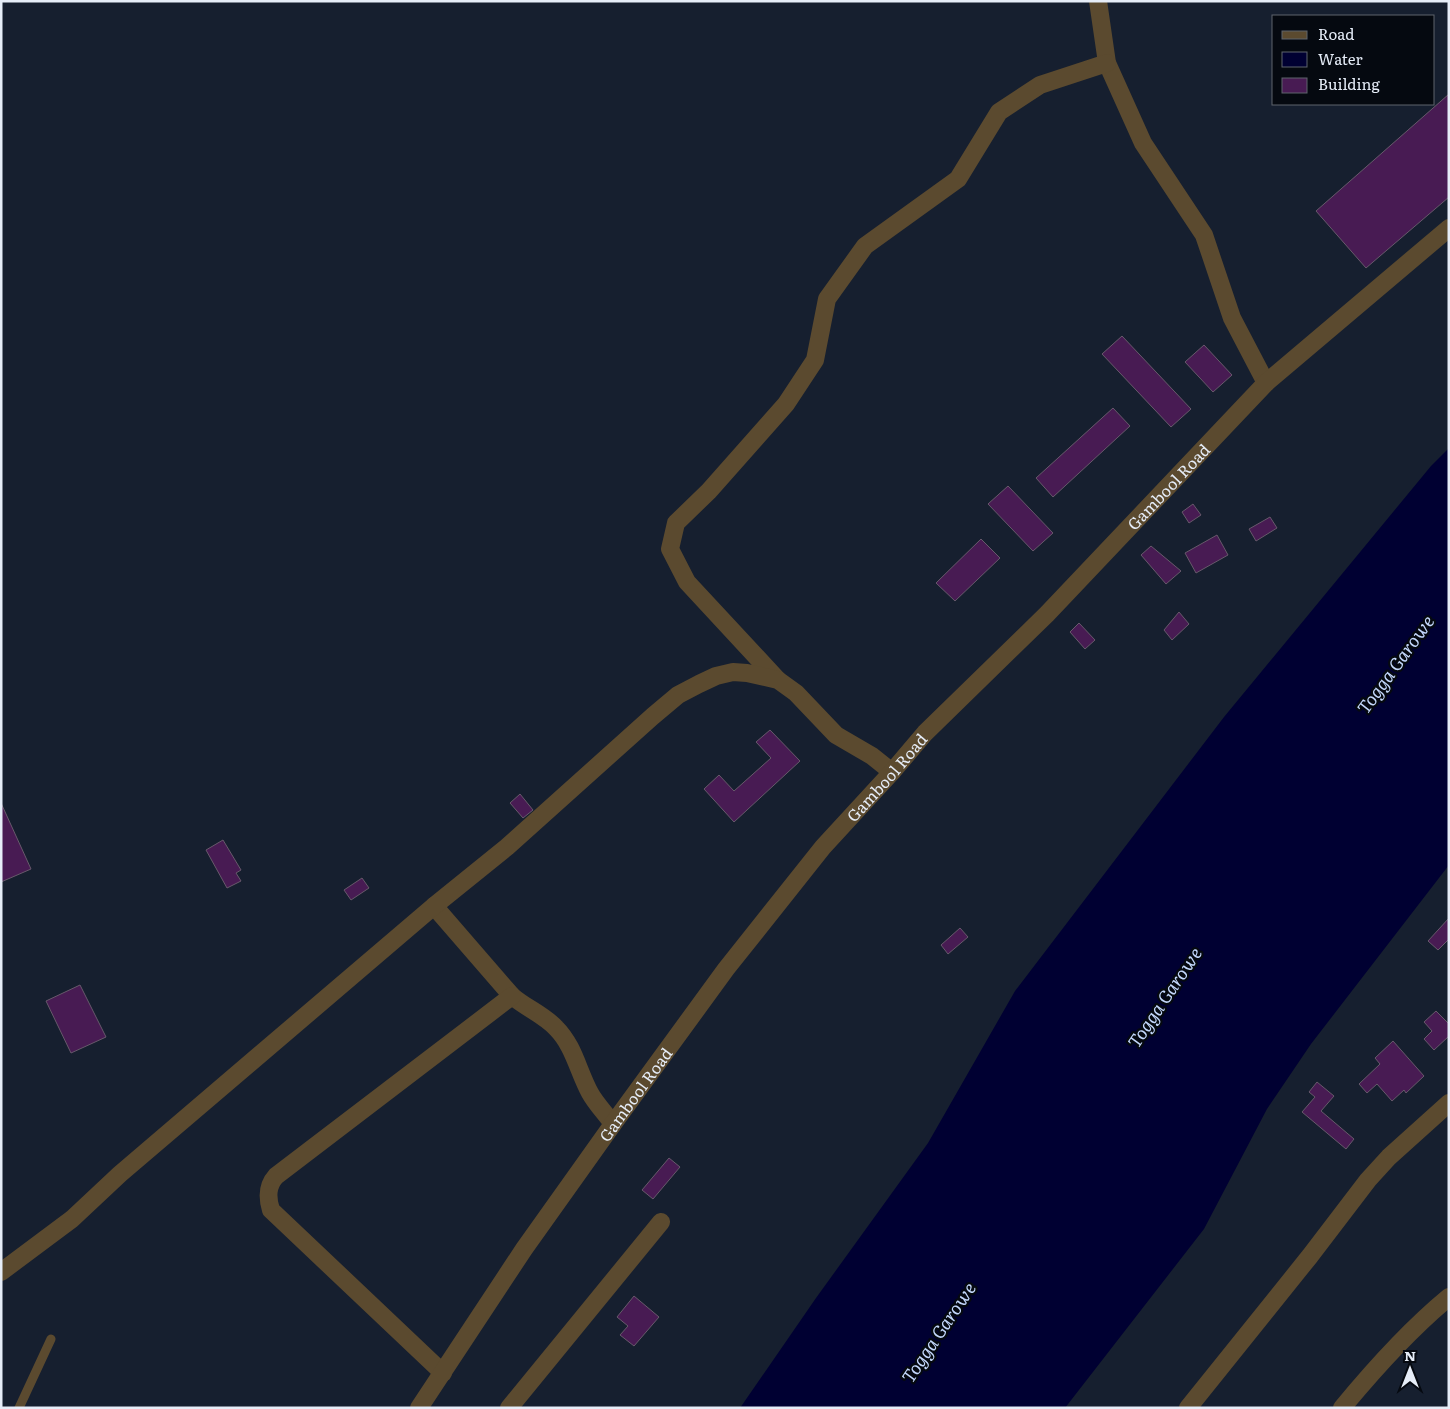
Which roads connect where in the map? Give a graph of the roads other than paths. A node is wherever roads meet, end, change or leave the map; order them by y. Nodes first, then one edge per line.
1 (1098, 1) edge
2 (1106, 63) junction
3 (1449, 228) edge
4 (1266, 383) junction
5 (778, 680) junction
6 (892, 772) junction
7 (434, 906) junction
8 (512, 996) junction
9 (1449, 1103) edge
10 (613, 1124) junction
11 (661, 1222) dead end
12 (1, 1272) edge
13 (1449, 1297) edge
14 (51, 1339) dead end
15 (443, 1372) junction
16 (19, 1408) edge
17 (419, 1408) edge
18 (510, 1408) edge
19 (1188, 1408) edge
20 (1342, 1408) edge

1 - 2 street
2 - 4 street
2 - 5 street
3 - 4 street, Gambool Road
4 - 6 street, Gambool Road
5 - 6 street
5 - 7 street
6 - 10 street, Gambool Road
7 - 8 street
7 - 12 street
8 - 10 street
8 - 15 street
9 - 19 street
10 - 15 street, Gambool Road
11 - 18 street
13 - 20 street
14 - 16 lane
15 - 17 street, Gambool Road

